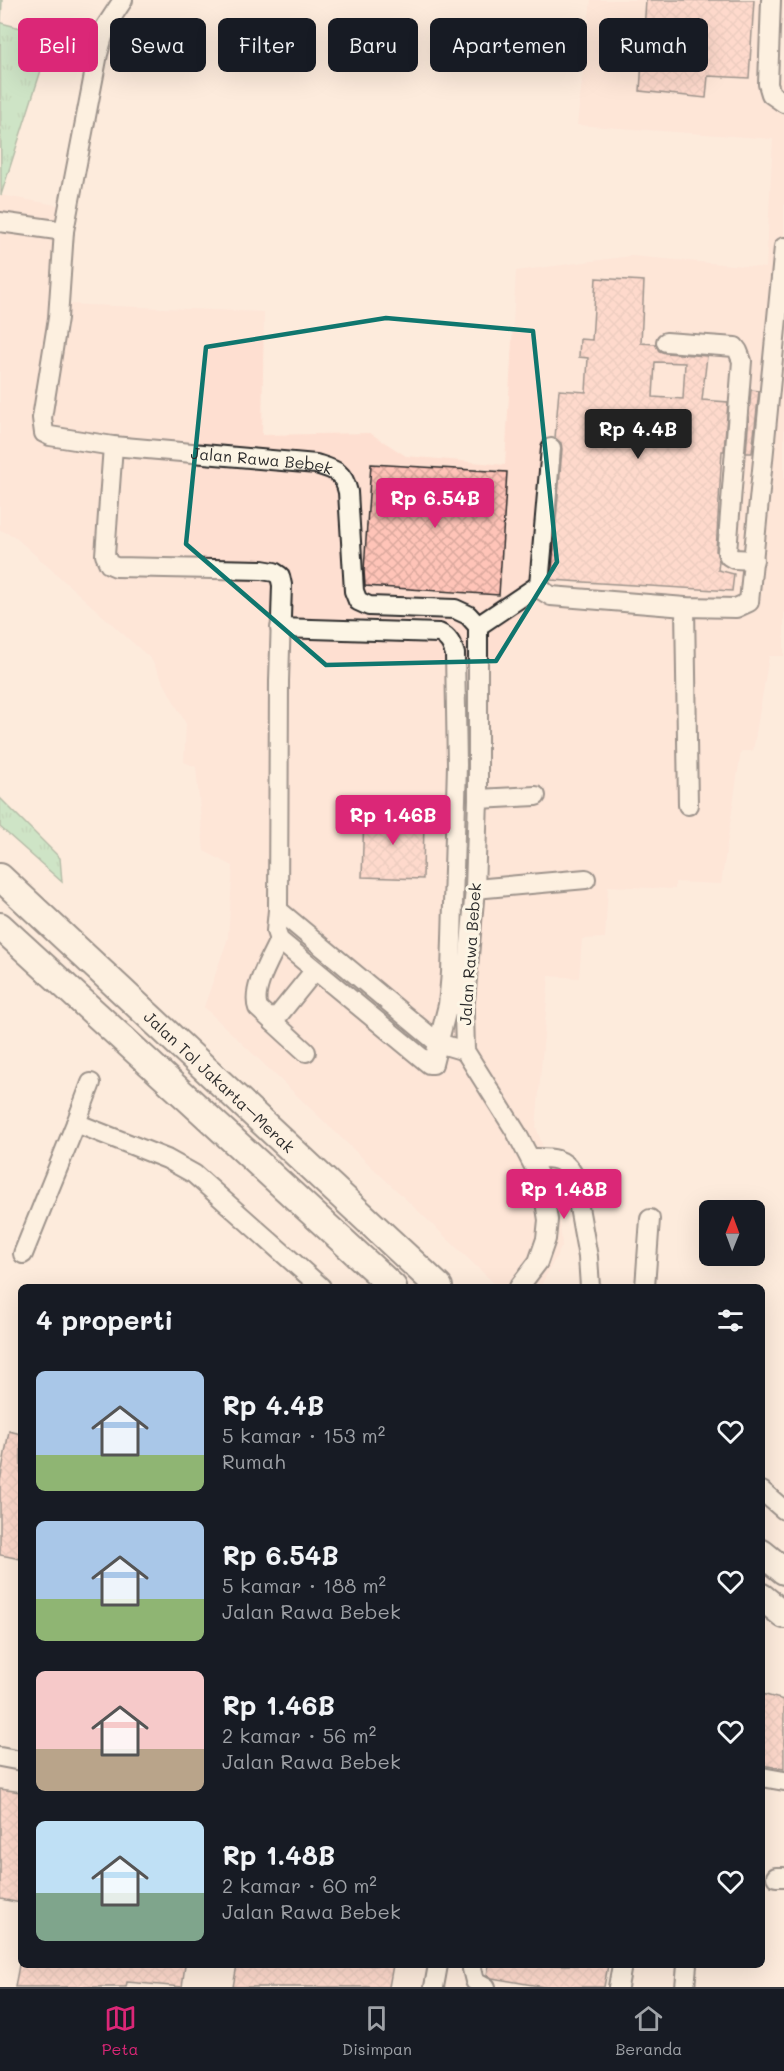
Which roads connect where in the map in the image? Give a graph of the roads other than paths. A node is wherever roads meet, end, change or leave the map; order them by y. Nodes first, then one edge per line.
1 (123, 0) edge
2 (771, 0) edge
3 (784, 104) edge
4 (0, 222) edge
5 (64, 231) junction
6 (784, 247) edge
7 (666, 342) dead end
8 (113, 446) junction
9 (551, 448) dead end
10 (754, 560) junction
11 (539, 585) junction
12 (685, 607) junction
13 (478, 626) junction
14 (280, 628) junction
15 (536, 796) dead end
16 (478, 799) junction
17 (688, 805) dead end
18 (0, 877) edge
19 (586, 879) dead end
20 (475, 889) junction
21 (278, 910) junction
22 (0, 926) edge
23 (279, 939) junction
24 (315, 970) junction
25 (273, 1022) junction
26 (438, 1043) junction
27 (465, 1051) junction
28 (306, 1052) dead end
29 (91, 1083) dead end
30 (76, 1123) junction
31 (530, 1158) junction
32 (650, 1219) dead end
33 (23, 1254) dead end
34 (318, 1284) edge
35 (390, 1284) edge
36 (437, 1284) edge
37 (522, 1284) edge
38 (590, 1284) edge
39 (645, 1284) edge
40 (765, 1494) edge
41 (784, 1510) edge
42 (765, 1555) edge
43 (784, 1571) edge
44 (765, 1600) edge
45 (784, 1616) edge
46 (0, 1757) edge
47 (18, 1760) edge
48 (765, 1778) edge
49 (784, 1781) edge
50 (438, 1968) edge
51 (472, 1968) edge
52 (621, 1968) edge
53 (687, 1968) edge
54 (435, 1987) edge
55 (486, 1987) edge
56 (618, 1987) edge
57 (685, 1987) edge

1 - 5 street, Jalan Rawa Bebek
2 - 3 street
4 - 5 street
5 - 8 street, Jalan Rawa Bebek
6 - 10 street
7 - 10 street
8 - 13 street, Jalan Rawa Bebek
8 - 14 street
9 - 11 street
10 - 12 street
11 - 12 street
11 - 13 street
12 - 17 street
13 - 16 street, Jalan Rawa Bebek
14 - 21 street
14 - 26 street
15 - 16 street
16 - 20 street, Jalan Rawa Bebek
18 - 36 highway, Jalan Tol Jakarta–Merak
19 - 20 street
20 - 27 street, Jalan Rawa Bebek
21 - 23 street
21 - 26 street
22 - 35 highway, Jalan Tol Jakarta–Merak
23 - 24 street
23 - 25 street
24 - 25 street
24 - 26 street
25 - 28 street
26 - 27 street
27 - 31 street
29 - 30 street
30 - 33 street
30 - 34 street
31 - 37 street
31 - 38 street
32 - 39 street
40 - 41 street
42 - 43 highway
44 - 45 highway
46 - 47 street
48 - 49 street
50 - 54 street
51 - 55 street
52 - 56 street
53 - 57 street

